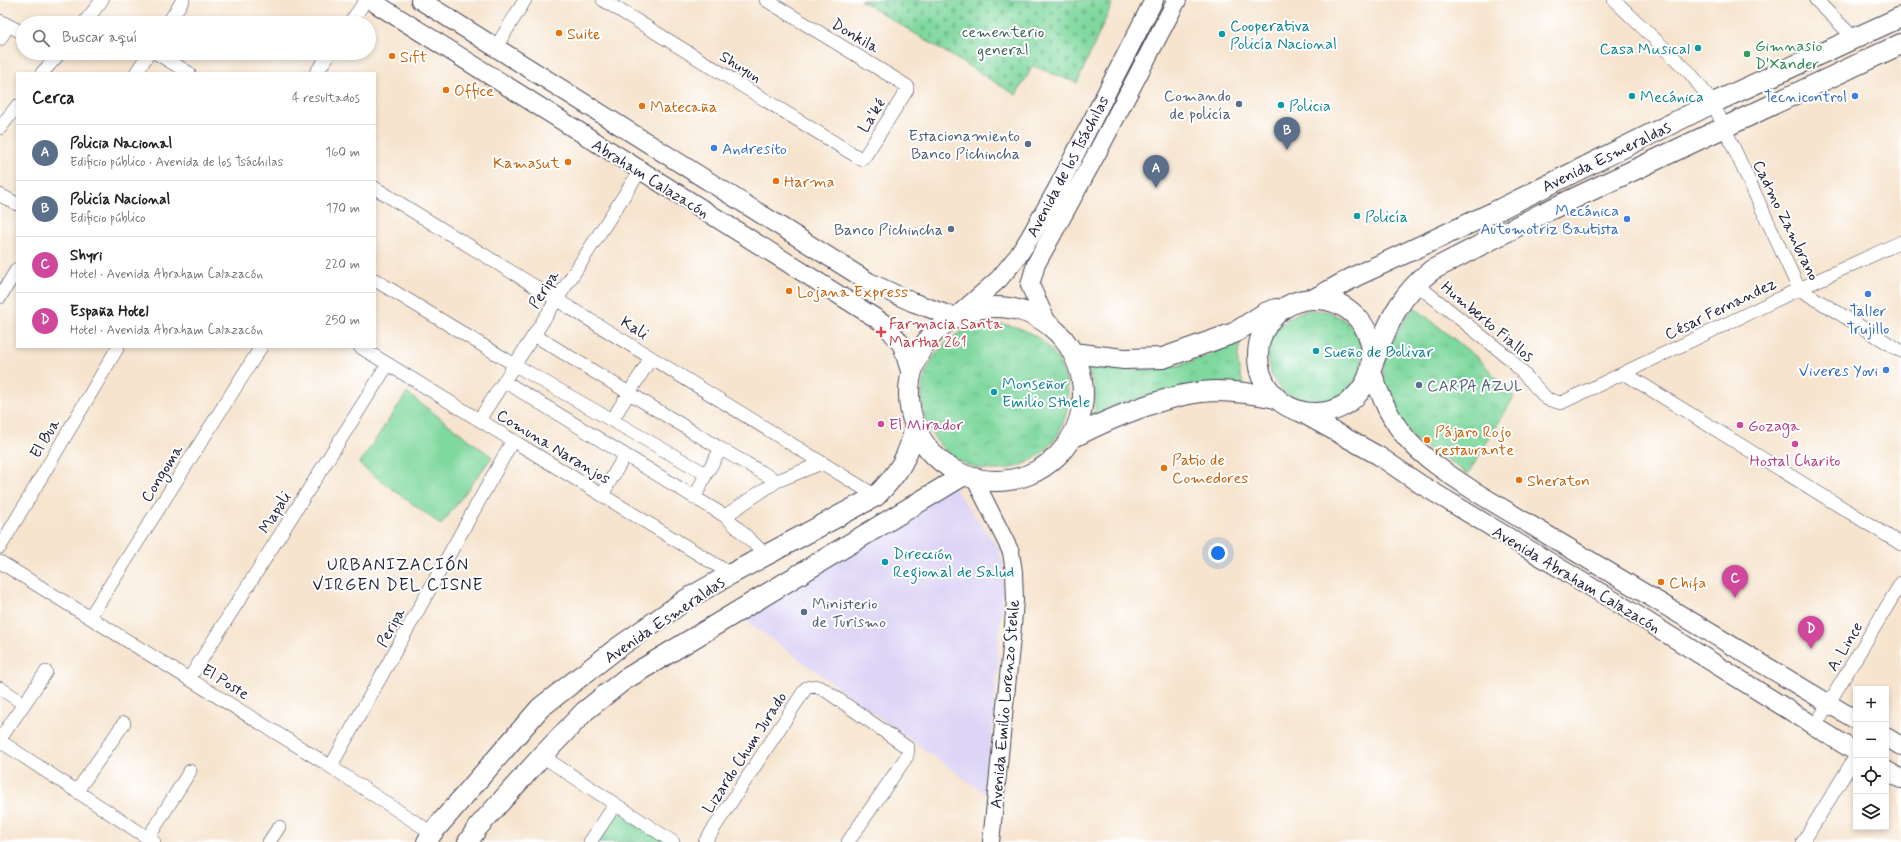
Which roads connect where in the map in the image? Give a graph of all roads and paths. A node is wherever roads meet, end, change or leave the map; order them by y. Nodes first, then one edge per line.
1 (102, 0) edge
2 (183, 0) edge
3 (366, 0) edge
4 (370, 0) edge
5 (420, 0) edge
6 (526, 0) edge
7 (603, 0) edge
8 (766, 0) edge
9 (1154, 0) edge
10 (1176, 0) edge
11 (1614, 0) edge
12 (1816, 0) edge
13 (89, 16) edge
14 (173, 16) edge
15 (355, 16) edge
16 (1901, 17) edge
17 (4, 24) edge
18 (16, 30) edge
19 (1854, 38) junction
20 (0, 39) edge
21 (1901, 44) edge
22 (496, 47) junction
23 (54, 60) edge
24 (144, 60) edge
25 (168, 60) edge
26 (325, 60) edge
27 (43, 72) edge
28 (137, 72) edge
29 (187, 72) edge
30 (317, 72) edge
31 (907, 86) joint
32 (1713, 103) junction
33 (16, 107) edge
34 (0, 128) edge
35 (1724, 128) junction
36 (861, 160) joint
37 (636, 177) dead end
38 (376, 189) edge
39 (0, 195) edge
40 (16, 203) edge
41 (1901, 242) edge
42 (16, 271) edge
43 (376, 281) edge
44 (1415, 282) junction
45 (1799, 289) junction
46 (0, 297) edge
47 (1314, 299) junction
48 (557, 300) junction
49 (1293, 303) junction
50 (956, 316) junction
51 (1047, 323) junction
52 (534, 335) junction
53 (117, 348) edge
54 (260, 348) edge
55 (362, 348) edge
56 (1901, 351) edge
57 (1073, 353) junction
58 (651, 358) junction
59 (388, 364) junction
60 (515, 365) junction
61 (1371, 368) junction
62 (1624, 373) junction
63 (911, 374) junction
64 (504, 381) junction
65 (630, 393) junction
66 (1276, 398) junction
67 (1555, 401) joint
68 (1296, 410) junction
69 (479, 420) junction
70 (612, 420) junction
71 (915, 426) junction
72 (1072, 438) junction
73 (513, 440) junction
74 (721, 449) junction
75 (625, 455) junction
76 (822, 463) junction
77 (706, 474) junction
78 (969, 477) junction
79 (778, 480) junction
80 (602, 495) junction
81 (876, 496) junction
82 (695, 497) junction
83 (725, 516) junction
84 (1901, 544) edge
85 (0, 547) edge
86 (766, 555) junction
87 (0, 562) edge
88 (731, 574) junction
89 (1901, 583) edge
90 (90, 617) junction
91 (46, 672) dead end
92 (190, 679) junction
93 (0, 688) edge
94 (24, 704) junction
95 (1828, 704) junction
96 (1853, 718) edge
97 (124, 723) dead end
98 (1815, 726) junction
99 (0, 739) edge
100 (1889, 739) edge
101 (1901, 746) edge
102 (1853, 750) edge
103 (542, 756) junction
104 (1855, 758) edge
105 (331, 766) junction
106 (190, 771) dead end
107 (1889, 772) edge
108 (1901, 779) edge
109 (77, 791) junction
110 (615, 805) junction
111 (279, 827) dead end
112 (429, 838) edge
113 (151, 840) edge
114 (269, 842) edge
115 (468, 842) edge
116 (590, 842) edge
117 (673, 842) edge
118 (705, 842) edge
119 (848, 842) edge
120 (990, 842) edge
121 (1803, 842) edge

1 - 13 street
2 - 14 street
3 - 15 street
4 - 63 main road, Abraham Calazacón
5 - 22 main road, Abraham Calazacón
6 - 22 street
7 - 36 street, Shuyun
8 - 31 street, Donkila
9 - 50 main road, Avenida de los Tsáchilas
10 - 51 main road, Avenida de los Tsáchilas
11 - 32 street, Cadmo Zambrano
12 - 19 street
16 - 19 main road, Avenida Esmeraldas
17 - 18 street
17 - 20 street
19 - 32 main road, Avenida Esmeraldas
21 - 35 main road, Avenida Esmeraldas
22 - 50 main road, Abraham Calazacón
23 - 27 street
24 - 28 street
25 - 29 street
26 - 30 street
31 - 36 street, La'ké
32 - 35 street, Cadmo Zambrano
32 - 47 main road, Avenida Esmeraldas
33 - 34 street
35 - 44 main road, Avenida Esmeraldas
35 - 45 street, Cadmo Zambrano
37 - 48 street, Peripa
38 - 48 street, Kali
39 - 40 street
41 - 45 street, César Fernandez
42 - 46 street
43 - 60 street
44 - 61 main road, Avenida Esmeraldas
44 - 67 street, Humberto Fiallos
45 - 56 street, Cadmo Zambrano
45 - 62 street, César Fernandez
47 - 49 main road
47 - 61 main road
48 - 52 street, Peripa
48 - 58 street, Kali
49 - 57 main road
49 - 66 main road
50 - 51 main road
50 - 63 main road
51 - 57 main road
52 - 60 street, Peripa
52 - 65 street
53 - 85 street, El Bua
54 - 90 street, Congoma
55 - 59 street, Comuna Naranjos
57 - 72 main road
58 - 65 street
58 - 76 street, Kali
59 - 69 street, Comuna Naranjos
59 - 92 street, Mapali
60 - 64 street, Peripa
60 - 70 street
61 - 68 main road
61 - 95 main road, Avenida Abraham Calazacón
62 - 67 street, César Fernandez
62 - 84 street
63 - 71 main road
64 - 69 street, Peripa
64 - 75 street
65 - 70 street
65 - 74 street
66 - 68 main road
66 - 72 main road
68 - 98 main road, Avenida Abraham Calazacón
69 - 73 street, Comuna Naranjos
70 - 77 street
71 - 78 main road
71 - 81 main road, Avenida Esmeraldas
72 - 78 main road
73 - 80 street, Comuna Naranjos
73 - 105 street, Peripa
74 - 77 street
74 - 79 street
75 - 80 street
75 - 82 street
76 - 79 street
76 - 81 street, Kali
77 - 82 street
78 - 103 main road, Avenida Esmeraldas
78 - 120 street, Avenida Emilio Lorenzo Stehle
79 - 83 street
80 - 88 street, Comuna Naranjos
81 - 86 main road, Avenida Esmeraldas
82 - 83 street
83 - 86 street
86 - 88 main road, Avenida Esmeraldas
87 - 90 street, El Poste
88 - 112 main road, Avenida Esmeraldas
89 - 95 street, A. Lince
90 - 92 street, El Poste
91 - 94 street
92 - 105 street, El Poste
93 - 94 street
94 - 99 street
95 - 96 main road, Avenida Abraham Calazacón
95 - 98 street, A. Lince
97 - 109 street
98 - 102 main road, Avenida Abraham Calazacón
99 - 109 street
100 - 101 main road
103 - 110 street
103 - 115 main road, Avenida Esmeraldas
104 - 121 street
105 - 112 street, El Poste
106 - 113 street
107 - 108 main road
109 - 113 street
110 - 116 street
110 - 117 street
111 - 114 street
118 - 119 street, Lizardo Chum Jurado

